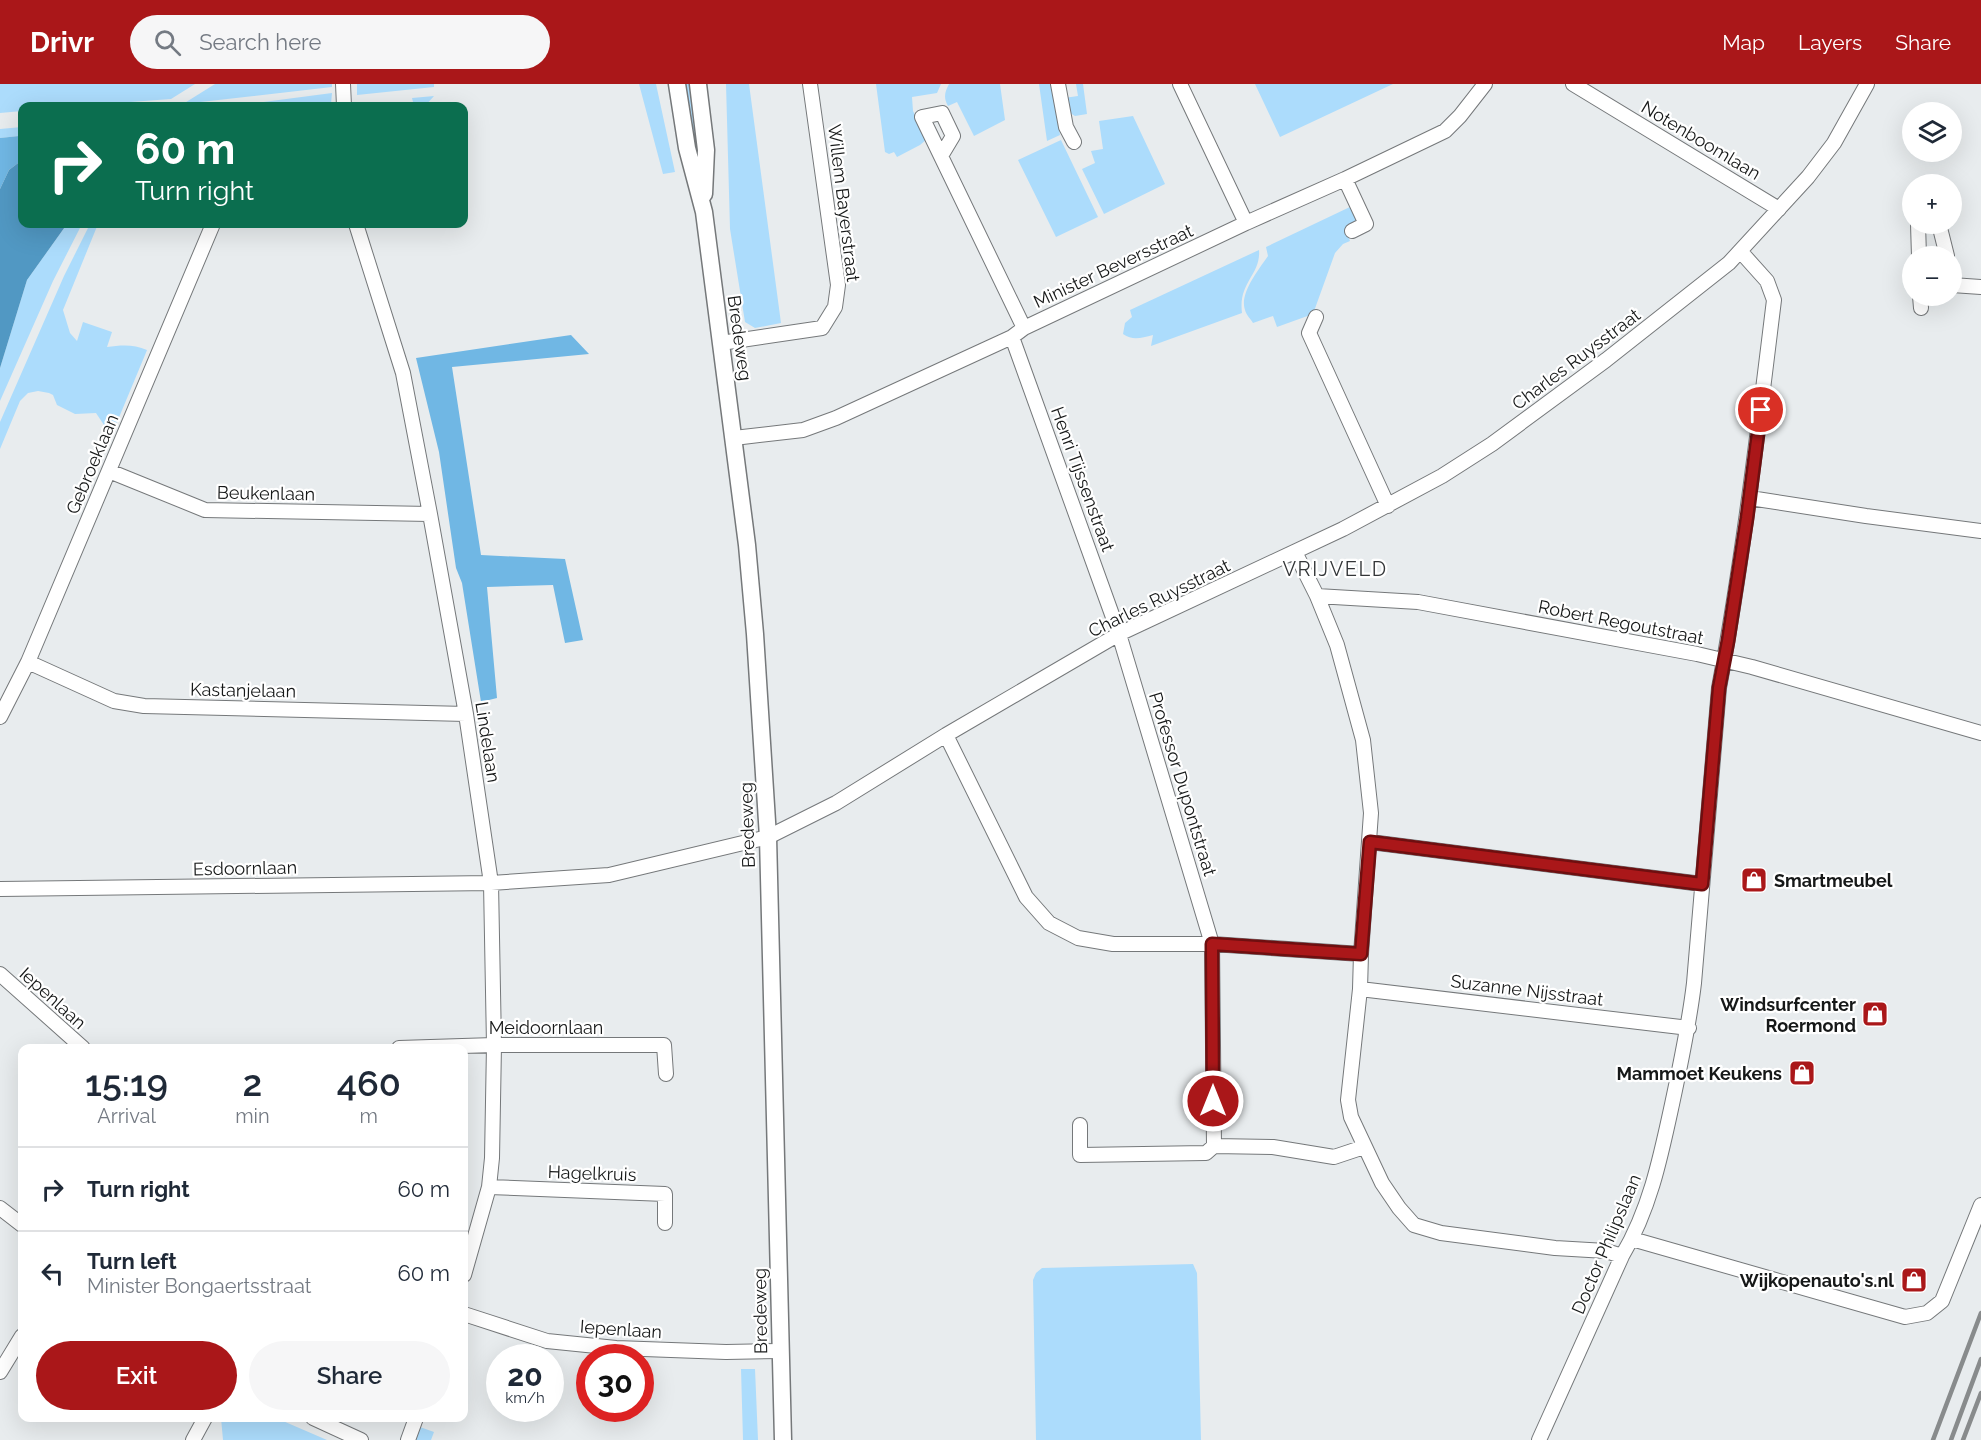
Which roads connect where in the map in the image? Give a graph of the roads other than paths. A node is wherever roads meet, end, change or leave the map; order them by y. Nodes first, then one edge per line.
1 (343, 84) edge
2 (677, 84) edge
3 (698, 84) edge
4 (810, 84) edge
5 (1058, 84) edge
6 (1180, 84) edge
7 (1485, 84) edge
8 (1573, 84) edge
9 (1867, 84) edge
10 (344, 102) edge
11 (1074, 142) dead end
12 (941, 156) dead end
13 (1345, 179) junction
14 (1779, 209) junction
15 (704, 213) junction
16 (1246, 223) junction
17 (211, 228) edge
18 (357, 228) edge
19 (1352, 231) dead end
20 (1741, 252) junction
21 (1962, 283) edge
22 (1981, 287) edge
23 (1316, 317) dead end
24 (1024, 328) junction
25 (1012, 336) junction
26 (721, 343) junction
27 (734, 438) junction
28 (109, 471) junction
29 (1750, 498) junction
30 (1388, 506) junction
31 (430, 514) junction
32 (1981, 531) edge
33 (1295, 552) junction
34 (1317, 596) junction
35 (1119, 634) junction
36 (1724, 661) junction
37 (28, 662) junction
38 (466, 714) junction
39 (0, 717) edge
40 (1981, 733) edge
41 (946, 735) junction
42 (768, 837) junction
43 (1370, 842) junction
44 (491, 883) junction
45 (1702, 884) junction
46 (0, 889) edge
47 (1212, 944) junction
48 (1361, 954) junction
49 (0, 975) edge
50 (1360, 988) junction
51 (1689, 1028) junction
52 (78, 1044) edge
53 (494, 1045) junction
54 (468, 1046) edge
55 (666, 1074) dead end
56 (1080, 1125) dead end
57 (1214, 1146) junction
58 (1365, 1147) junction
59 (489, 1187) junction
60 (1981, 1205) edge
61 (0, 1208) edge
62 (18, 1222) edge
63 (665, 1223) dead end
64 (1632, 1239) junction
65 (1622, 1256) junction
66 (468, 1261) edge
67 (468, 1315) edge
68 (18, 1343) edge
69 (781, 1351) junction
70 (0, 1372) edge
71 (203, 1422) edge
72 (322, 1422) edge
73 (415, 1422) edge
74 (193, 1440) edge
75 (361, 1440) edge
76 (408, 1440) edge
77 (783, 1440) edge
78 (1539, 1440) edge

1 - 10 street
2 - 15 street, Bredeweg
3 - 15 street, Bredeweg
4 - 26 street, Willem Bayerstraat
5 - 11 street
6 - 16 street
7 - 13 street, Minister Beversstraat
8 - 14 street, Notenboomlaan
9 - 14 street, Charles Ruysstraat
12 - 24 street
13 - 16 street, Minister Beversstraat
13 - 19 street
14 - 20 street, Charles Ruysstraat
15 - 26 street, Bredeweg
16 - 24 street, Minister Beversstraat
17 - 28 street, Gebroeklaan
18 - 31 street, Lindelaan
20 - 29 street, Doctor Philipslaan
20 - 30 street, Charles Ruysstraat
21 - 22 street
23 - 30 street
24 - 25 street, Minister Beversstraat
25 - 27 street, Minister Beversstraat
25 - 35 street, Henri Tijssenstraat
26 - 27 street, Bredeweg
27 - 42 street, Bredeweg
28 - 31 street, Beukenlaan
28 - 37 street, Gebroeklaan
29 - 32 street
29 - 36 street, Doctor Philipslaan
30 - 33 street, Charles Ruysstraat
31 - 38 street, Lindelaan
33 - 34 street
33 - 35 street, Charles Ruysstraat
34 - 36 street, Robert Regoutstraat
34 - 43 street
35 - 41 street, Charles Ruysstraat
35 - 47 street, Professor Dupontstraat
36 - 40 street, Robert Regoutstraat
36 - 45 street, Doctor Philipslaan
37 - 38 street, Kastanjelaan
37 - 39 street, Gebroeklaan
38 - 44 street, Lindelaan
41 - 42 street, Charles Ruysstraat
41 - 47 street
42 - 44 street, Charles Ruysstraat
42 - 69 street, Bredeweg
43 - 45 street
43 - 48 street
44 - 46 street, Esdoornlaan
44 - 53 street, Lindelaan
45 - 51 street, Doctor Philipslaan
47 - 48 street
47 - 57 street, Professor Dupontstraat
48 - 50 street
49 - 52 street, Iepenlaan
50 - 51 street, Suzanne Nijsstraat
50 - 58 street
51 - 64 street, Doctor Philipslaan
53 - 54 street, Meidoornlaan
53 - 55 street, Meidoornlaan
53 - 59 street, Lindelaan
56 - 57 street
57 - 58 street
58 - 65 street
59 - 63 street, Hagelkruis
59 - 66 street, Lindelaan
60 - 64 street
61 - 62 street
64 - 65 street, Doctor Philipslaan
65 - 78 street, Doctor Philipslaan
67 - 69 street, Iepenlaan
68 - 70 street
69 - 77 street, Bredeweg
71 - 74 street
72 - 75 street
73 - 76 street

